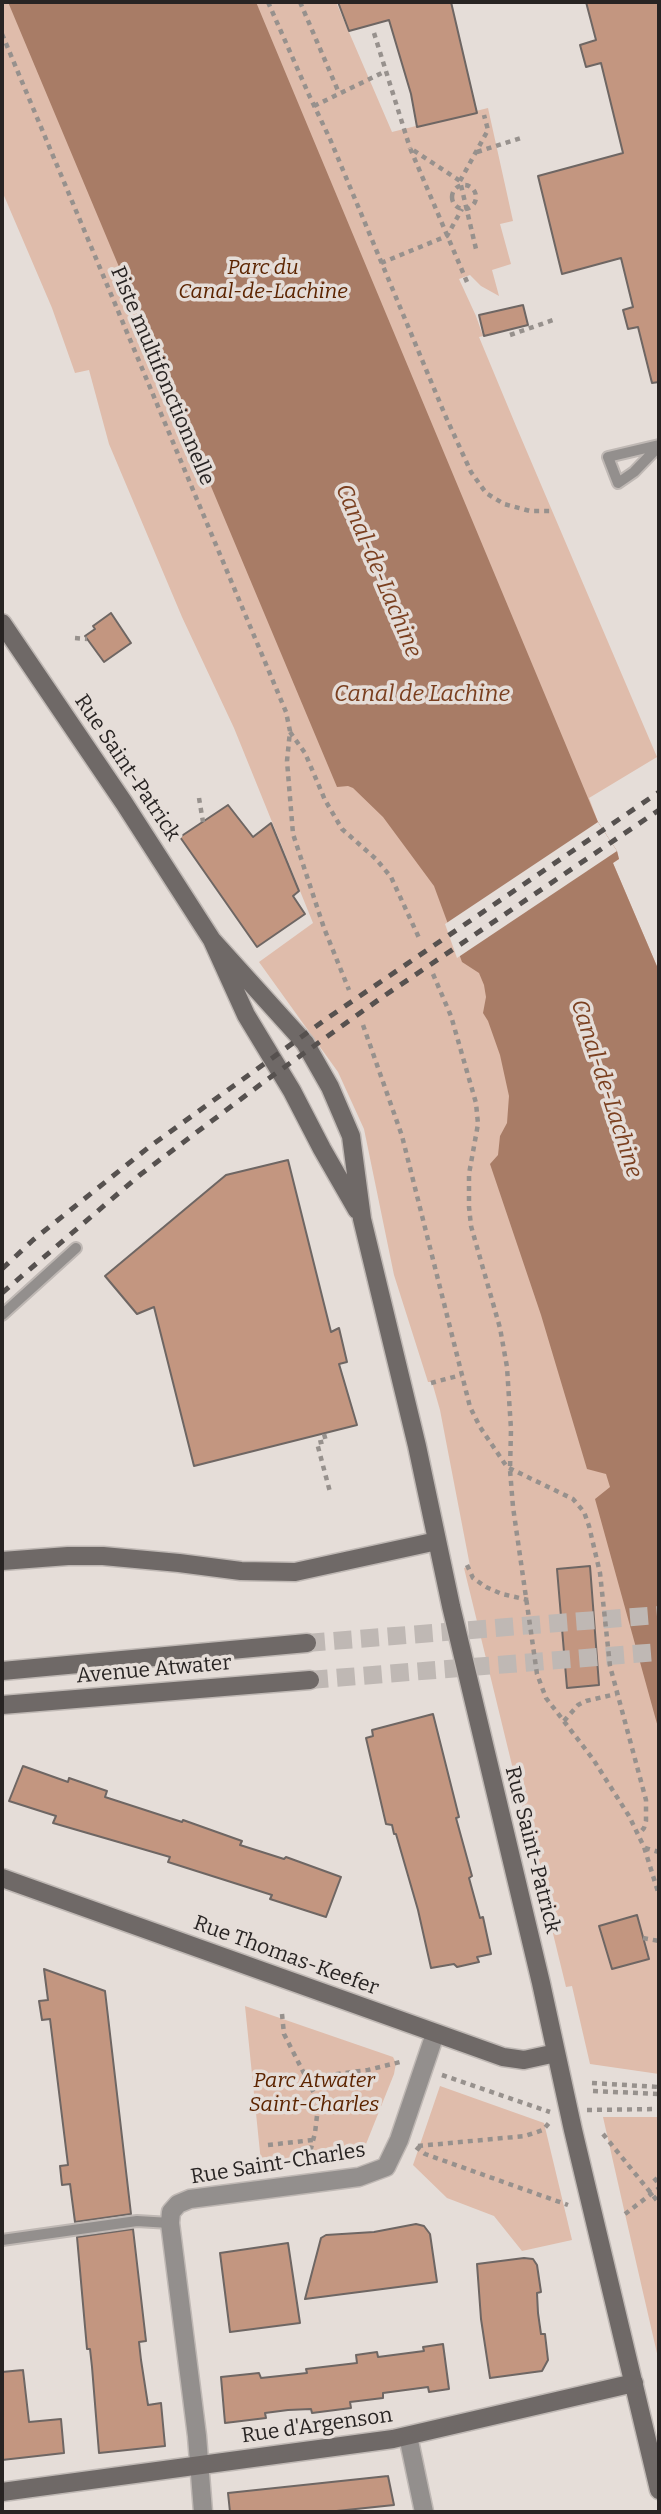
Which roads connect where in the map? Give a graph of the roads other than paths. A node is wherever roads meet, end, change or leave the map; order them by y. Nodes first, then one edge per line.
1 (659, 446) edge
2 (2, 623) edge
3 (212, 940) junction
4 (362, 1219) junction
5 (76, 1248) dead end
6 (2, 1315) edge
7 (437, 1541) junction
8 (2, 1560) edge
9 (307, 1643) tunnel mouth
10 (2, 1671) edge
11 (310, 1681) tunnel mouth
12 (2, 1705) edge
13 (2, 1878) edge
14 (436, 2034) junction
15 (556, 2053) junction
16 (170, 2224) junction
17 (2, 2239) edge
18 (634, 2384) junction
19 (408, 2436) junction
20 (199, 2466) junction
21 (659, 2490) edge
22 (2, 2492) edge
23 (203, 2512) edge
24 (424, 2512) edge

1 - 1 lane
2 - 3 main road, Rue Saint-Patrick
3 - 4 main road, Rue Saint-Patrick
3 - 4 main road, Rue Saint-Patrick
4 - 7 main road, Rue Saint-Patrick
5 - 6 lane
7 - 8 main road
7 - 15 main road, Rue Saint-Patrick
9 - 10 main road, Avenue Atwater
11 - 12 main road, Avenue Atwater
13 - 14 main road, Rue Thomas-Keefer
14 - 15 main road, Rue Thomas-Keefer
14 - 16 street, Rue Saint-Charles
15 - 18 main road, Rue Saint-Patrick
16 - 17 lane
16 - 20 street
18 - 19 main road, Rue d'Argenson
18 - 21 main road, Rue Saint-Patrick
19 - 20 main road, Rue d'Argenson
19 - 24 street
20 - 22 main road, Rue d'Argenson
20 - 23 street

